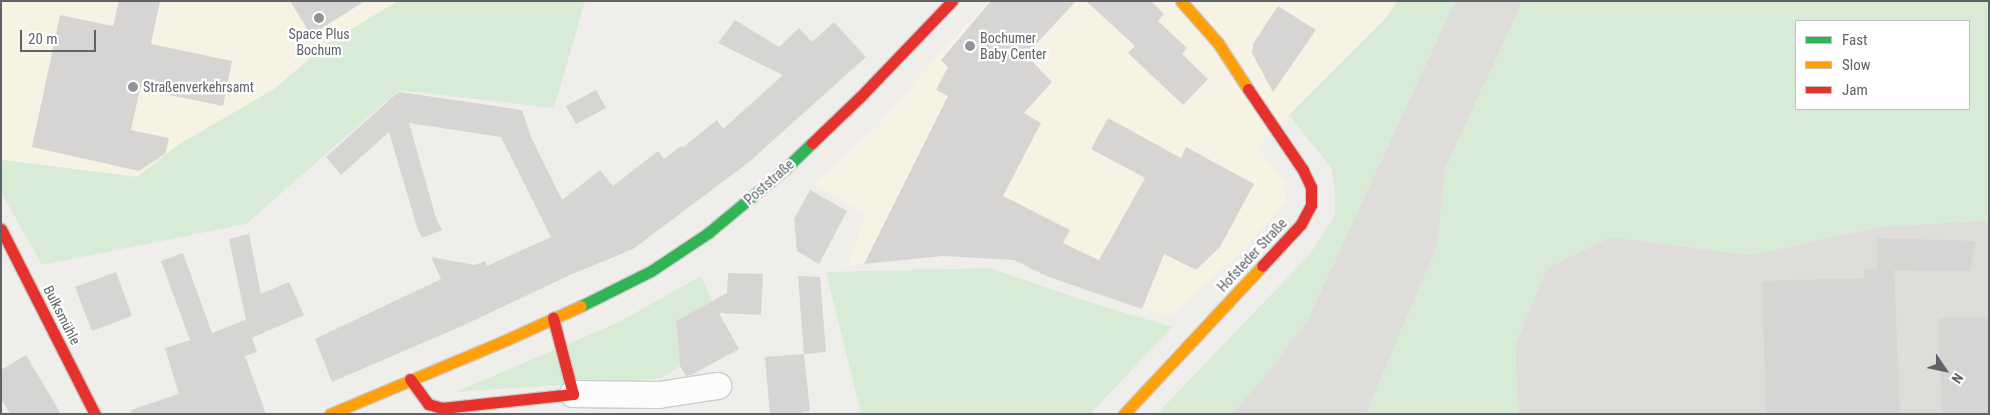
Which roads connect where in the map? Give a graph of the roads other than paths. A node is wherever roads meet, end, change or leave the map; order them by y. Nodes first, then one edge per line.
1 (952, 1) edge
2 (1181, 1) edge
3 (1, 229) edge
4 (554, 318) junction
5 (410, 379) junction
6 (718, 386) dead end
7 (574, 394) junction
8 (95, 414) edge
9 (330, 414) edge
10 (1124, 414) edge

1 - 4 street, Poststraße
2 - 10 street, Hofsteder Straße
3 - 8 street, Bulksmühle
4 - 5 street, Poststraße
4 - 7 street
5 - 7 street
5 - 9 street, Poststraße
6 - 7 street

